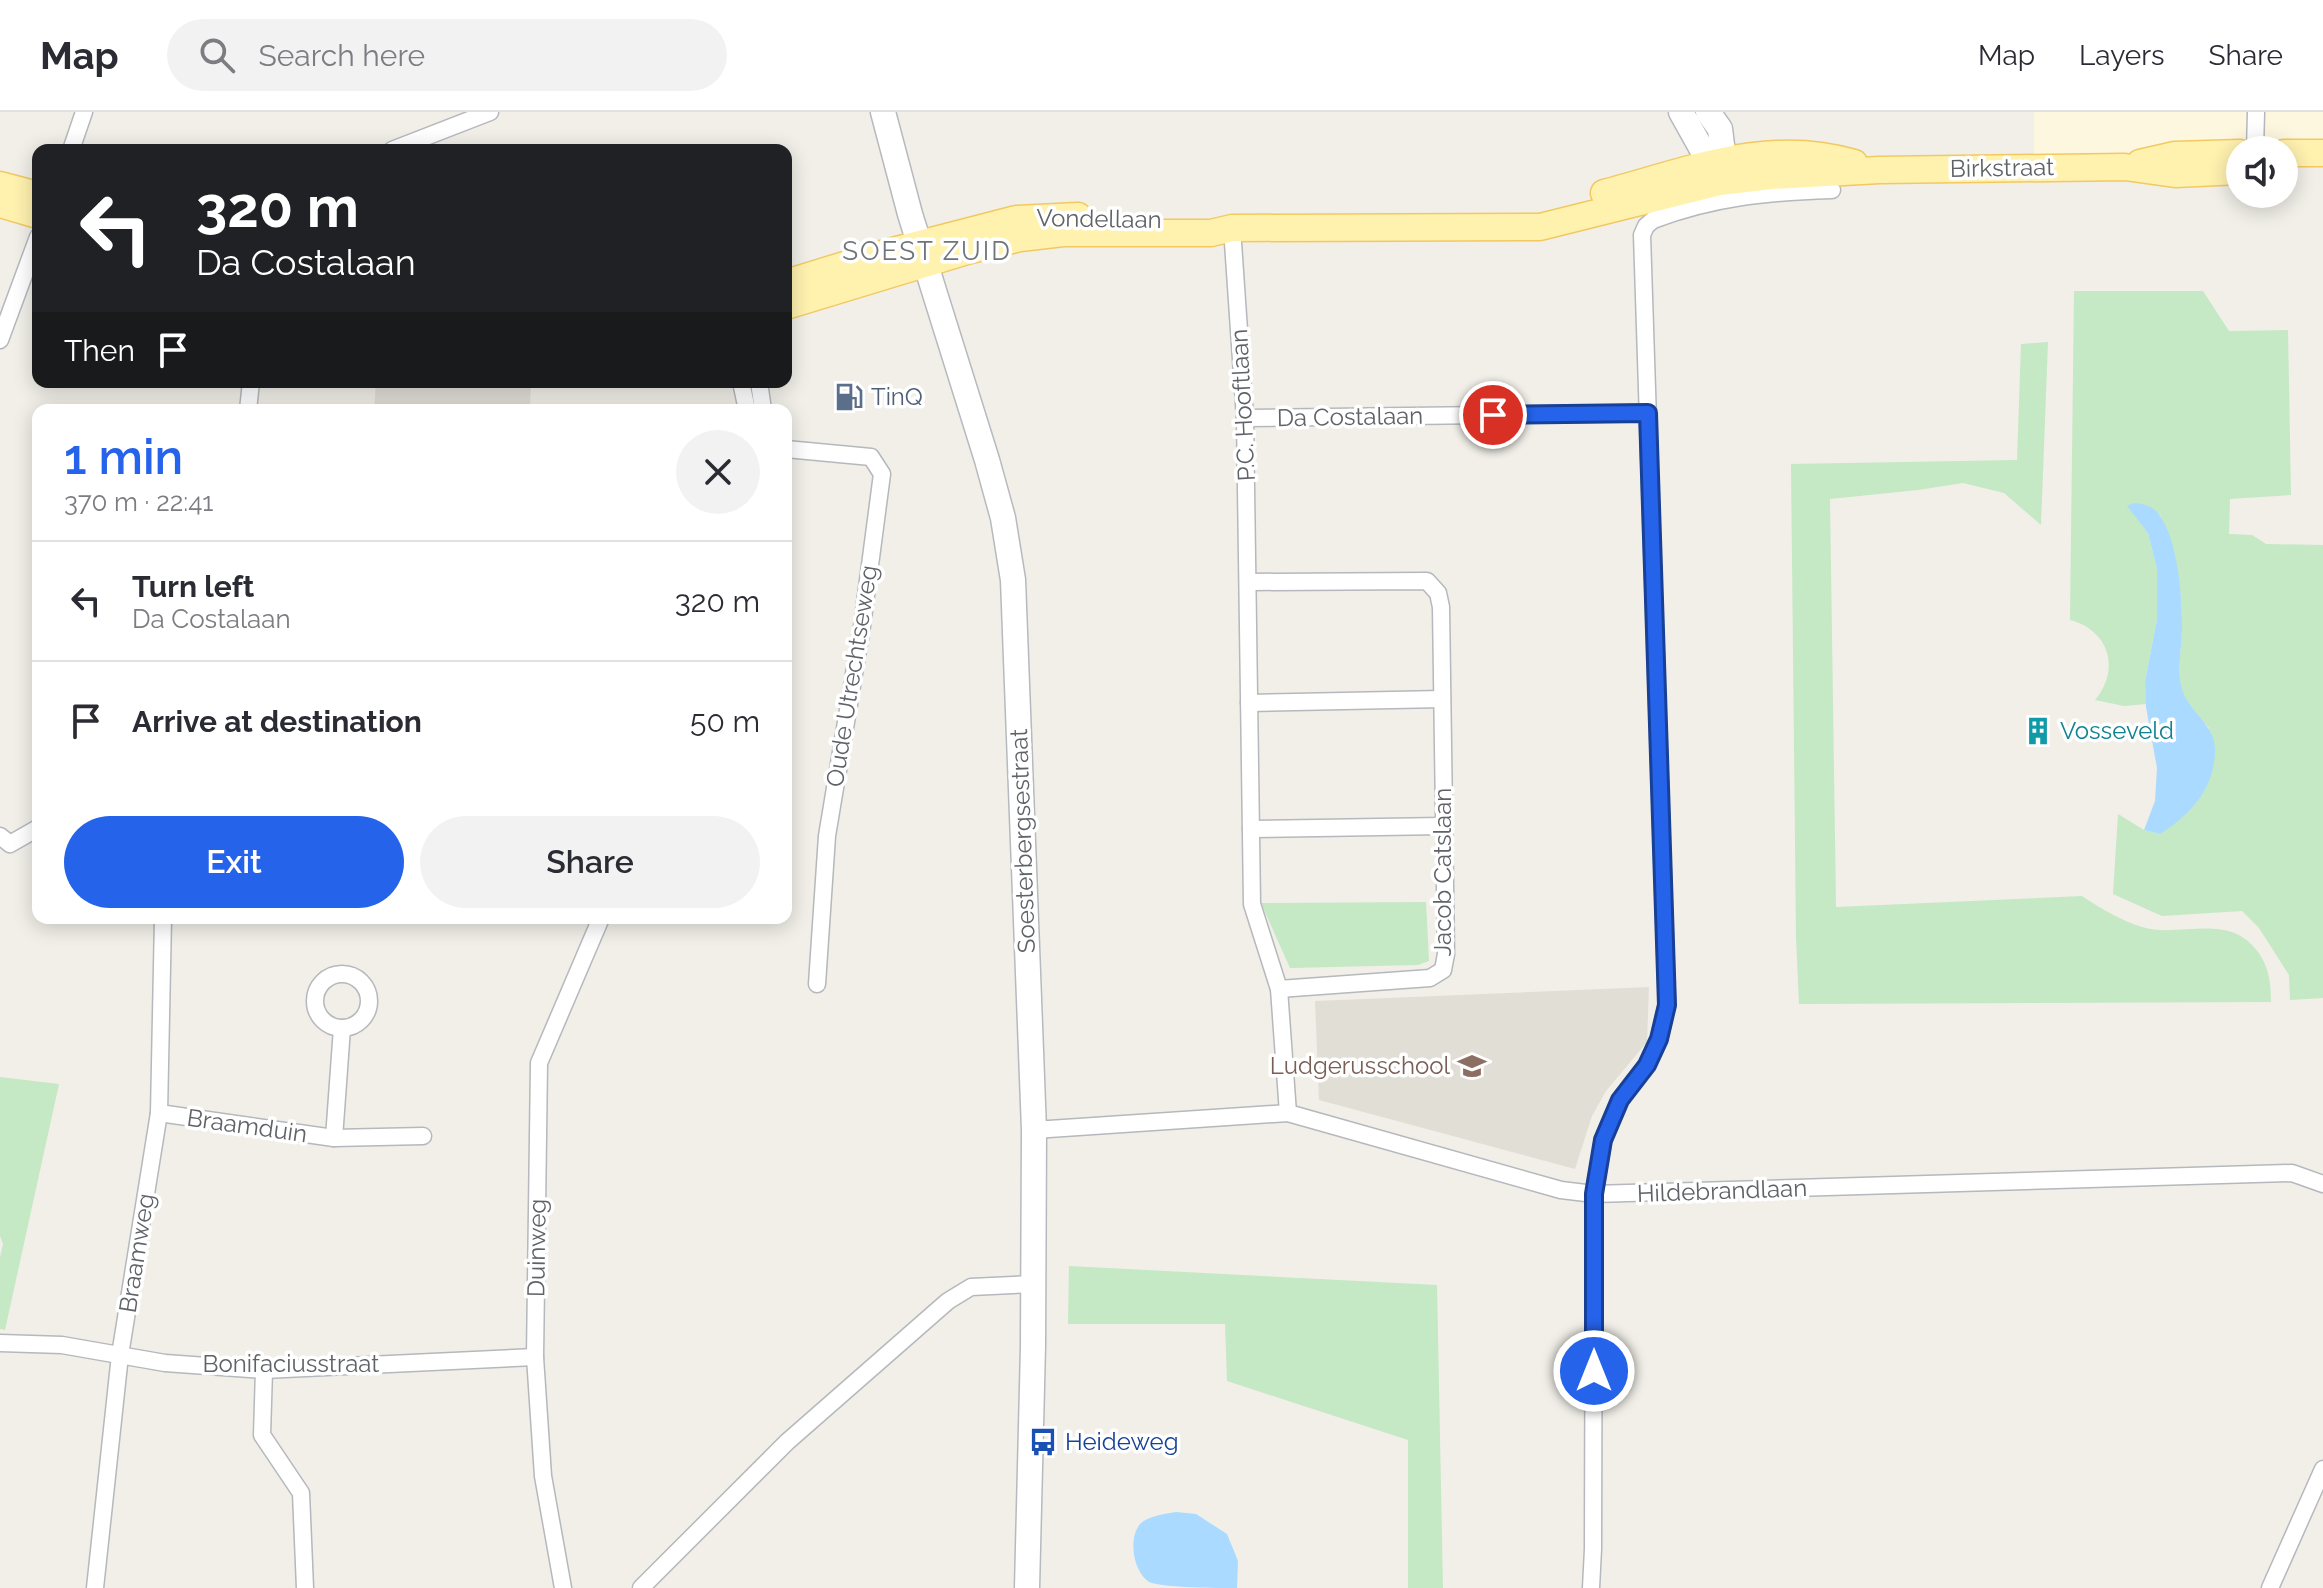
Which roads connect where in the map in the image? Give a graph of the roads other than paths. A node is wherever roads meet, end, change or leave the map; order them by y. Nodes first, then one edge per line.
1 (84, 112) edge
2 (490, 112) edge
3 (883, 112) edge
4 (1681, 112) edge
5 (1708, 112) edge
6 (2256, 112) edge
7 (2255, 136) edge
8 (73, 144) edge
9 (407, 144) edge
10 (2226, 153) edge
11 (2298, 153) edge
12 (2323, 153) edge
13 (2125, 167) junction
14 (1718, 169) junction
15 (2298, 170) edge
16 (2323, 170) edge
17 (2226, 172) edge
18 (0, 185) edge
19 (1832, 190) dead end
20 (32, 193) edge
21 (0, 204) edge
22 (32, 213) edge
23 (1232, 228) junction
24 (32, 253) edge
25 (922, 253) junction
26 (792, 282) edge
27 (792, 304) edge
28 (0, 340) edge
29 (1648, 413) junction
30 (1245, 418) junction
31 (792, 450) edge
32 (1249, 582) junction
33 (1442, 699) junction
34 (1249, 703) junction
35 (1443, 826) junction
36 (1251, 829) junction
37 (32, 831) edge
38 (3, 845) edge
39 (163, 924) edge
40 (598, 924) edge
41 (817, 984) dead end
42 (1279, 989) junction
43 (342, 1028) dead end
44 (159, 1113) junction
45 (1288, 1113) junction
46 (1034, 1130) junction
47 (423, 1136) dead end
48 (334, 1138) junction
49 (2323, 1184) edge
50 (1594, 1194) junction
51 (1033, 1284) junction
52 (0, 1343) edge
53 (120, 1355) junction
54 (535, 1357) junction
55 (264, 1370) junction
56 (2323, 1469) edge
57 (95, 1588) edge
58 (305, 1588) edge
59 (563, 1588) edge
60 (641, 1588) edge
61 (1027, 1588) edge
62 (1591, 1588) edge
63 (2270, 1588) edge

1 - 8 street
2 - 9 street
3 - 25 main road, Soesterbergsestraat
4 - 14 main road
5 - 14 main road
6 - 7 street
10 - 13 main road, Birkstraat
11 - 12 main road
13 - 14 main road, Birkstraat
13 - 17 main road, Birkstraat
14 - 23 main road, Vondellaan
15 - 16 main road
18 - 20 main road
19 - 29 street
21 - 22 main road
23 - 25 main road, Vondellaan
23 - 30 street, P.C. Hooftlaan
24 - 28 street
25 - 26 main road
25 - 27 main road
25 - 46 main road, Soesterbergsestraat
29 - 30 street, Da Costalaan
29 - 50 street
30 - 32 street, P.C. Hooftlaan
31 - 41 street, Oude Utrechtseweg
32 - 33 street, Jacob Catslaan
32 - 34 street, P.C. Hooftlaan
33 - 34 street
33 - 35 street, Jacob Catslaan
34 - 36 street, P.C. Hooftlaan
35 - 36 street
35 - 42 street, Jacob Catslaan
36 - 42 street, P.C. Hooftlaan
37 - 38 street
39 - 44 street, Braamweg
40 - 54 street, Duinweg
42 - 45 street, P.C. Hooftlaan
43 - 48 street, Braamduin
44 - 48 street, Braamduin
44 - 53 street, Braamweg
45 - 46 street, Hildebrandlaan
45 - 50 street, Hildebrandlaan
46 - 51 main road, Soesterbergsestraat
47 - 48 street, Braamduin
49 - 50 street, Hildebrandlaan
50 - 62 street
51 - 60 street
51 - 61 main road, Soesterbergsestraat
52 - 53 street, Bonifaciusstraat
53 - 55 street, Bonifaciusstraat
53 - 57 street, Braamweg
54 - 55 street, Bonifaciusstraat
54 - 59 street, Duinweg
55 - 58 street
56 - 63 street

